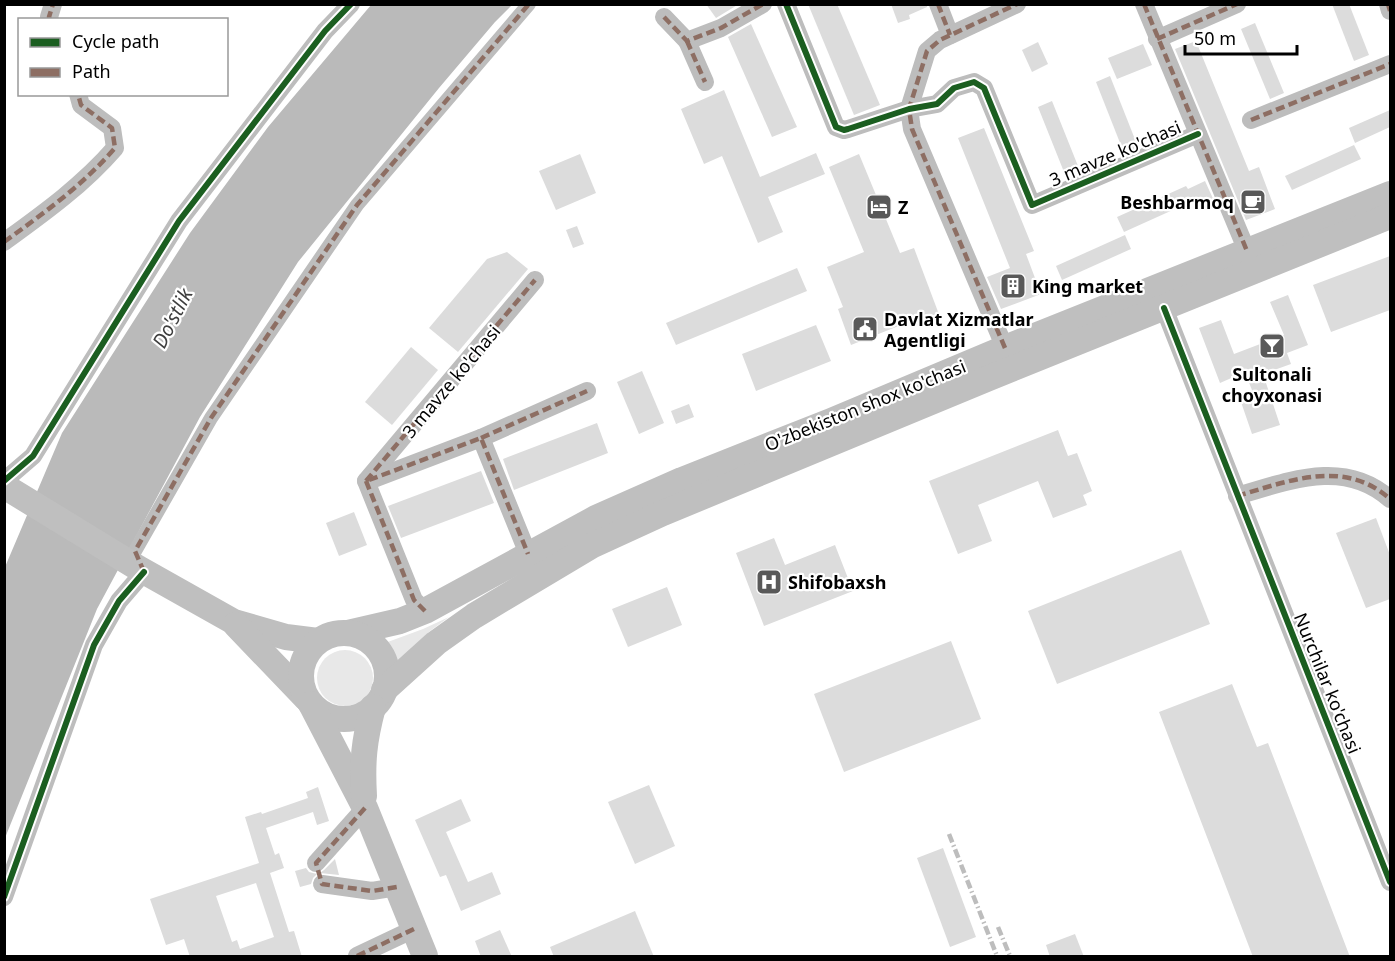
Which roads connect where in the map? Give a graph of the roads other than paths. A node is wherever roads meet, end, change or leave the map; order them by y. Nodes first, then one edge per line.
1 (351, 4) edge
2 (530, 4) edge
3 (762, 4) edge
4 (786, 4) edge
5 (938, 4) edge
6 (1017, 4) edge
7 (1144, 4) edge
8 (1237, 4) edge
9 (1388, 4) edge
10 (1390, 11) edge
11 (664, 17) dead end
12 (950, 35) junction
13 (1157, 39) junction
14 (687, 41) junction
15 (1390, 64) edge
16 (705, 82) dead end
17 (79, 96) edge
18 (909, 109) junction
19 (1251, 120) dead end
20 (1198, 134) junction
21 (1390, 194) edge
22 (1390, 216) edge
23 (4, 242) edge
24 (1247, 250) junction
25 (535, 280) dead end
26 (1164, 308) junction
27 (1005, 348) junction
28 (587, 391) dead end
29 (481, 438) junction
30 (366, 481) junction
31 (9, 486) edge
32 (1237, 496) junction
33 (1390, 499) edge
34 (528, 554) junction
35 (139, 564) junction
36 (425, 611) junction
37 (234, 622) junction
38 (348, 633) junction
39 (318, 641) junction
40 (379, 699) junction
41 (309, 701) junction
42 (365, 808) junction
43 (316, 863) dead end
44 (1390, 882) edge
45 (322, 884) dead end
46 (397, 887) junction
47 (4, 897) edge
48 (414, 928) junction
49 (357, 957) edge
50 (425, 957) edge

1 - 31 street
2 - 35 street
3 - 14 street
4 - 18 street, 3 mavze ko'chasi
5 - 12 street
6 - 12 street
7 - 13 street, 3 mavze ko'chasi
8 - 13 street
9 - 10 street
11 - 14 street
12 - 18 street
13 - 20 street, 3 mavze ko'chasi
14 - 16 street
15 - 19 street
17 - 23 street
18 - 20 street, 3 mavze ko'chasi
18 - 27 street
20 - 24 street, 3 mavze ko'chasi
21 - 24 main road, O'zbekiston shox ko'chasi
22 - 26 main road, O'zbekiston shox ko'chasi
24 - 27 main road, O'zbekiston shox ko'chasi
25 - 30 street, 3 mavze ko'chasi
26 - 32 street, Nurchilar ko'chasi
26 - 40 main road, O'zbekiston shox ko'chasi
27 - 34 main road, O'zbekiston shox ko'chasi
28 - 29 street, 3 mavze ko'chasi
29 - 30 street, 3 mavze ko'chasi
29 - 34 street
30 - 36 street
31 - 35 main road
32 - 33 street
32 - 44 street, Nurchilar ko'chasi
34 - 36 main road, O'zbekiston shox ko'chasi
35 - 37 main road
35 - 47 street
36 - 38 main road, O'zbekiston shox ko'chasi
37 - 39 main road
37 - 41 main road
38 - 39 main road
38 - 40 main road
39 - 41 main road
40 - 41 main road
40 - 42 main road
41 - 42 main road
42 - 43 street
42 - 46 main road
45 - 46 street
46 - 48 main road
48 - 49 street
48 - 50 main road

